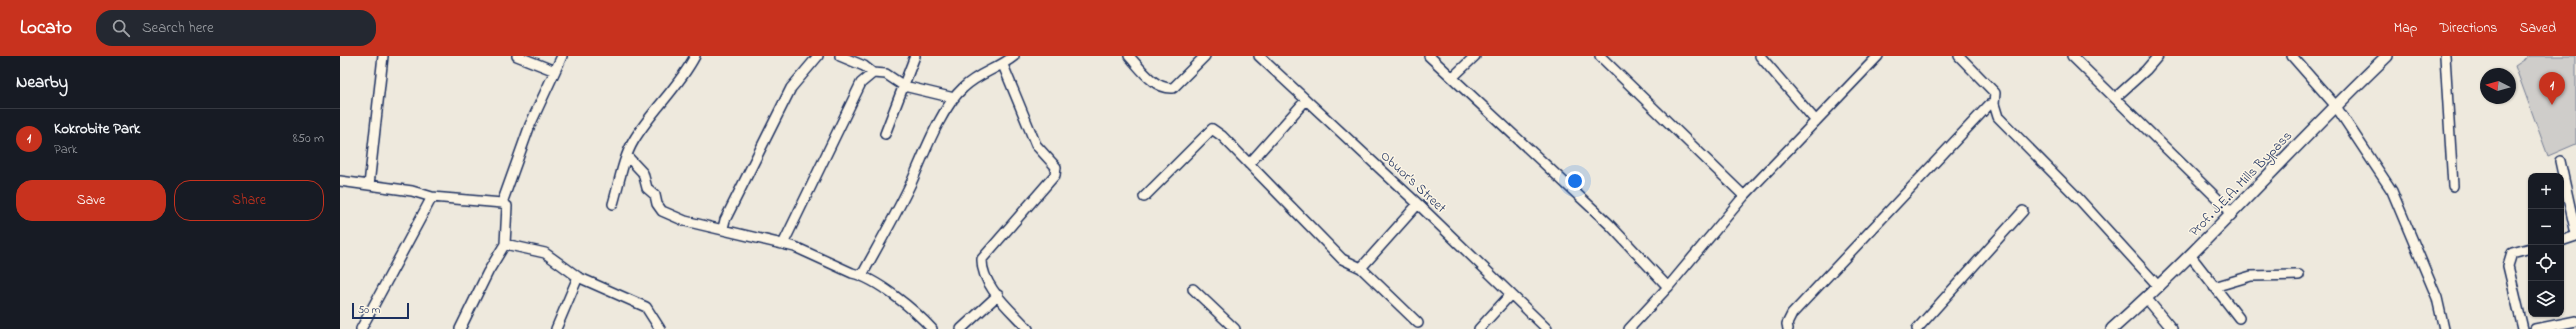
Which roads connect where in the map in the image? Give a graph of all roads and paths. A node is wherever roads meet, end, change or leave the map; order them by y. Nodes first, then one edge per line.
1 (383, 56) edge
2 (517, 56) edge
3 (562, 56) edge
4 (695, 56) edge
5 (818, 56) edge
6 (840, 56) edge
7 (915, 56) edge
8 (1014, 56) edge
9 (1129, 56) edge
10 (1205, 56) edge
11 (1259, 56) edge
12 (1429, 56) edge
13 (1475, 56) edge
14 (1600, 56) edge
15 (1878, 56) edge
16 (1959, 56) edge
17 (2072, 56) edge
18 (2158, 56) edge
19 (2292, 56) edge
20 (2388, 56) edge
21 (2445, 56) edge
22 (1766, 58) edge
23 (1003, 65) junction
24 (555, 71) junction
25 (873, 73) junction
26 (1453, 77) junction
27 (904, 86) junction
28 (954, 98) junction
29 (2115, 98) junction
30 (1306, 100) junction
31 (1994, 104) junction
32 (2335, 105) junction
33 (1816, 121) junction
34 (885, 134) dead end
35 (628, 157) junction
36 (2560, 162) dead end
37 (1249, 164) junction
38 (340, 181) edge
39 (369, 185) junction
40 (2453, 186) dead end
41 (1744, 196) junction
42 (432, 197) junction
43 (1144, 197) dead end
44 (502, 203) junction
45 (613, 204) dead end
46 (1418, 204) junction
47 (2024, 211) dead end
48 (2232, 213) junction
49 (723, 228) junction
50 (2576, 235) edge
51 (2564, 240) edge
52 (504, 244) junction
53 (783, 244) junction
54 (2528, 249) edge
55 (2190, 255) junction
56 (1361, 268) junction
57 (2299, 274) dead end
58 (862, 275) junction
59 (578, 277) junction
60 (2214, 286) junction
61 (1668, 287) junction
62 (2159, 287) junction
63 (1193, 289) dead end
64 (1511, 294) junction
65 (998, 295) junction
66 (2147, 299) junction
67 (2239, 318) dead end
68 (2576, 321) edge
69 (1418, 323) dead end
70 (927, 327) edge
71 (361, 329) edge
72 (460, 329) edge
73 (556, 329) edge
74 (660, 329) edge
75 (961, 329) edge
76 (1028, 329) edge
77 (1235, 329) edge
78 (1479, 329) edge
79 (1547, 329) edge
80 (1629, 329) edge
81 (1788, 329) edge
82 (1917, 329) edge
83 (2112, 329) edge
84 (2172, 329) edge
85 (2444, 329) edge
86 (2523, 329) edge
87 (2535, 329) edge

1 - 39 street
2 - 24 street
3 - 24 street
4 - 35 street
5 - 49 street
6 - 25 street
7 - 27 street
8 - 23 street
9 - 10 street
11 - 30 street, Obuor’s Street
12 - 26 street
13 - 26 street
14 - 41 street
15 - 33 street
16 - 31 street
17 - 29 street
18 - 29 street
19 - 32 street
20 - 32 street, Prof. J.E.A. Mills Bypass
21 - 40 street
22 - 33 street
23 - 28 street
23 - 65 street
24 - 44 street
25 - 27 street
25 - 53 street
26 - 61 street
27 - 28 street
27 - 34 street
28 - 58 street
29 - 48 street
30 - 37 street
30 - 46 street, Obuor’s Street
31 - 62 street
31 - 81 street
32 - 48 street, Prof. J.E.A. Mills Bypass
32 - 85 street
33 - 41 street
35 - 45 street
35 - 49 street
36 - 50 street
37 - 43 street
37 - 56 street
38 - 39 street
39 - 42 street
41 - 61 street
42 - 44 street
42 - 71 street
44 - 52 street
46 - 56 street
46 - 64 street, Obuor’s Street
47 - 82 street
48 - 55 street, Prof. J.E.A. Mills Bypass
49 - 53 street
50 - 51 street
52 - 59 street
52 - 72 street
53 - 58 street
54 - 86 street
55 - 60 street
55 - 62 street, Prof. J.E.A. Mills Bypass
56 - 69 street
57 - 60 street
58 - 70 street
59 - 73 street
59 - 74 street
60 - 67 street
61 - 80 street
62 - 66 street, Prof. J.E.A. Mills Bypass
63 - 77 street
64 - 78 street
64 - 79 street, Obuor’s Street
65 - 75 street
65 - 76 street
66 - 83 street, Prof. J.E.A. Mills Bypass
66 - 84 street
68 - 87 street

